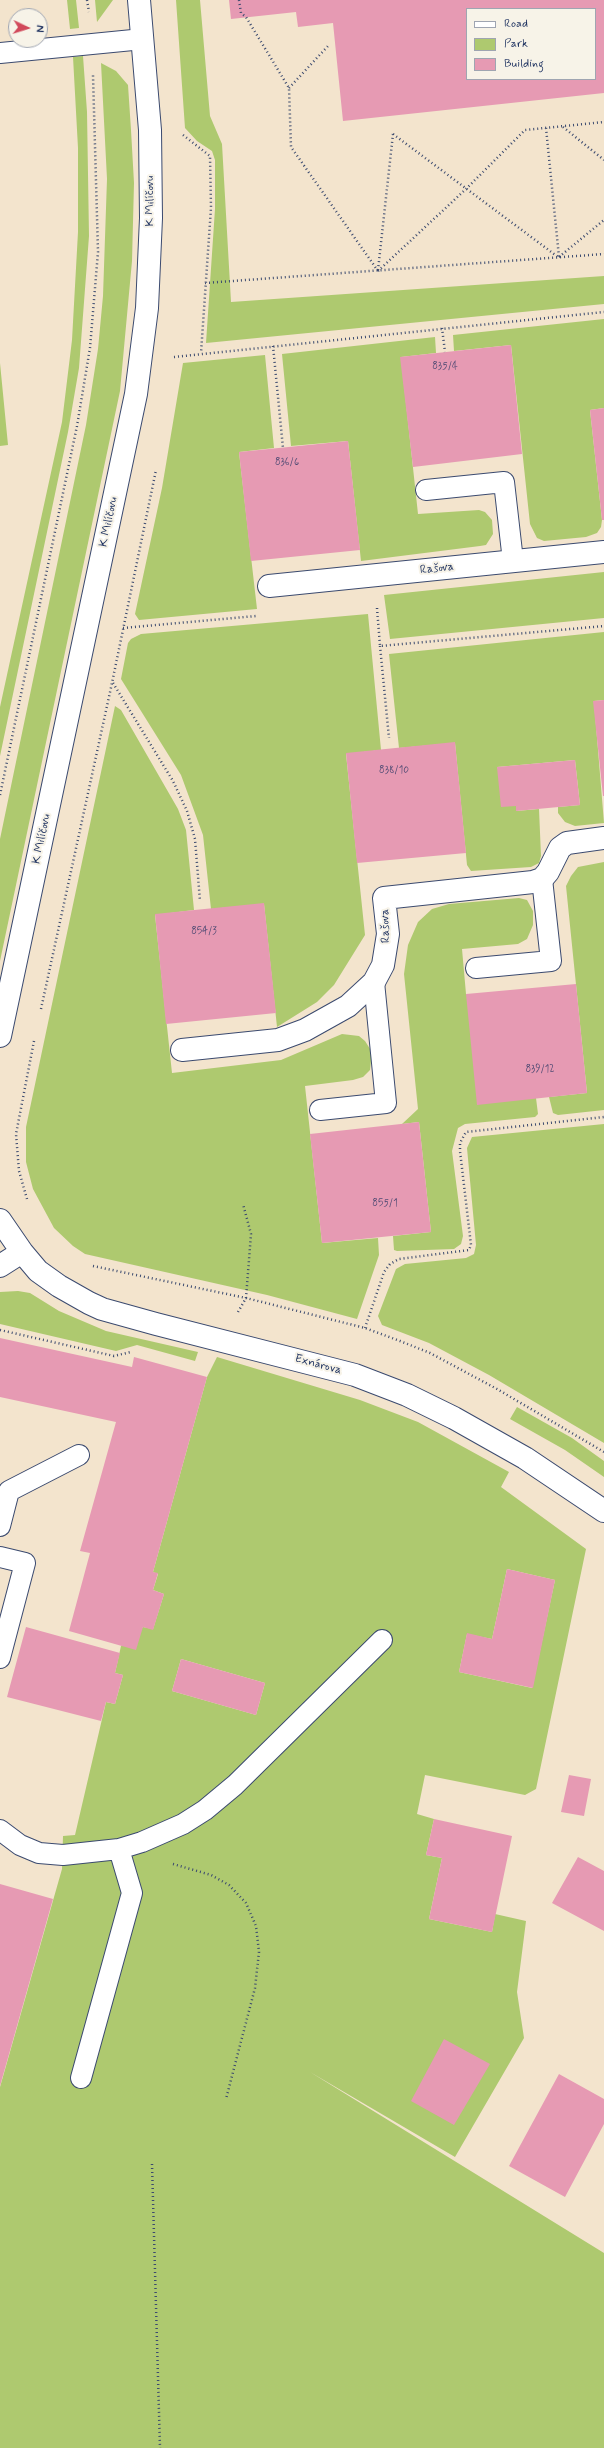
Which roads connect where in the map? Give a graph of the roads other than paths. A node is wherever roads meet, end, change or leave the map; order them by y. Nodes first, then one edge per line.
1 (139, 0) edge
2 (143, 39) junction
3 (0, 53) edge
4 (426, 490) dead end
5 (604, 552) edge
6 (513, 561) junction
7 (269, 586) road end
8 (604, 838) edge
9 (542, 879) junction
10 (476, 968) dead end
11 (374, 982) junction
12 (0, 1036) edge
13 (182, 1050) dead end
14 (320, 1110) dead end
15 (0, 1220) edge
16 (22, 1252) junction
17 (0, 1266) edge
18 (79, 1455) dead end
19 (604, 1511) edge
20 (0, 1526) edge
21 (0, 1556) edge
22 (382, 1640) dead end
23 (0, 1658) edge
24 (0, 1830) edge
25 (119, 1849) junction
26 (81, 2078) dead end

1 - 2 street, K Milíčovu
2 - 3 lane
2 - 12 street, K Milíčovu
4 - 6 lane
5 - 6 street, Rašova
6 - 7 street, Rašova
8 - 9 street
9 - 10 lane
9 - 11 street, Rašova
11 - 13 street, Rašova
11 - 14 lane
15 - 16 street
16 - 17 street
16 - 19 street, Exnárova
18 - 20 lane
21 - 23 lane
22 - 25 lane
24 - 25 lane
25 - 26 lane

